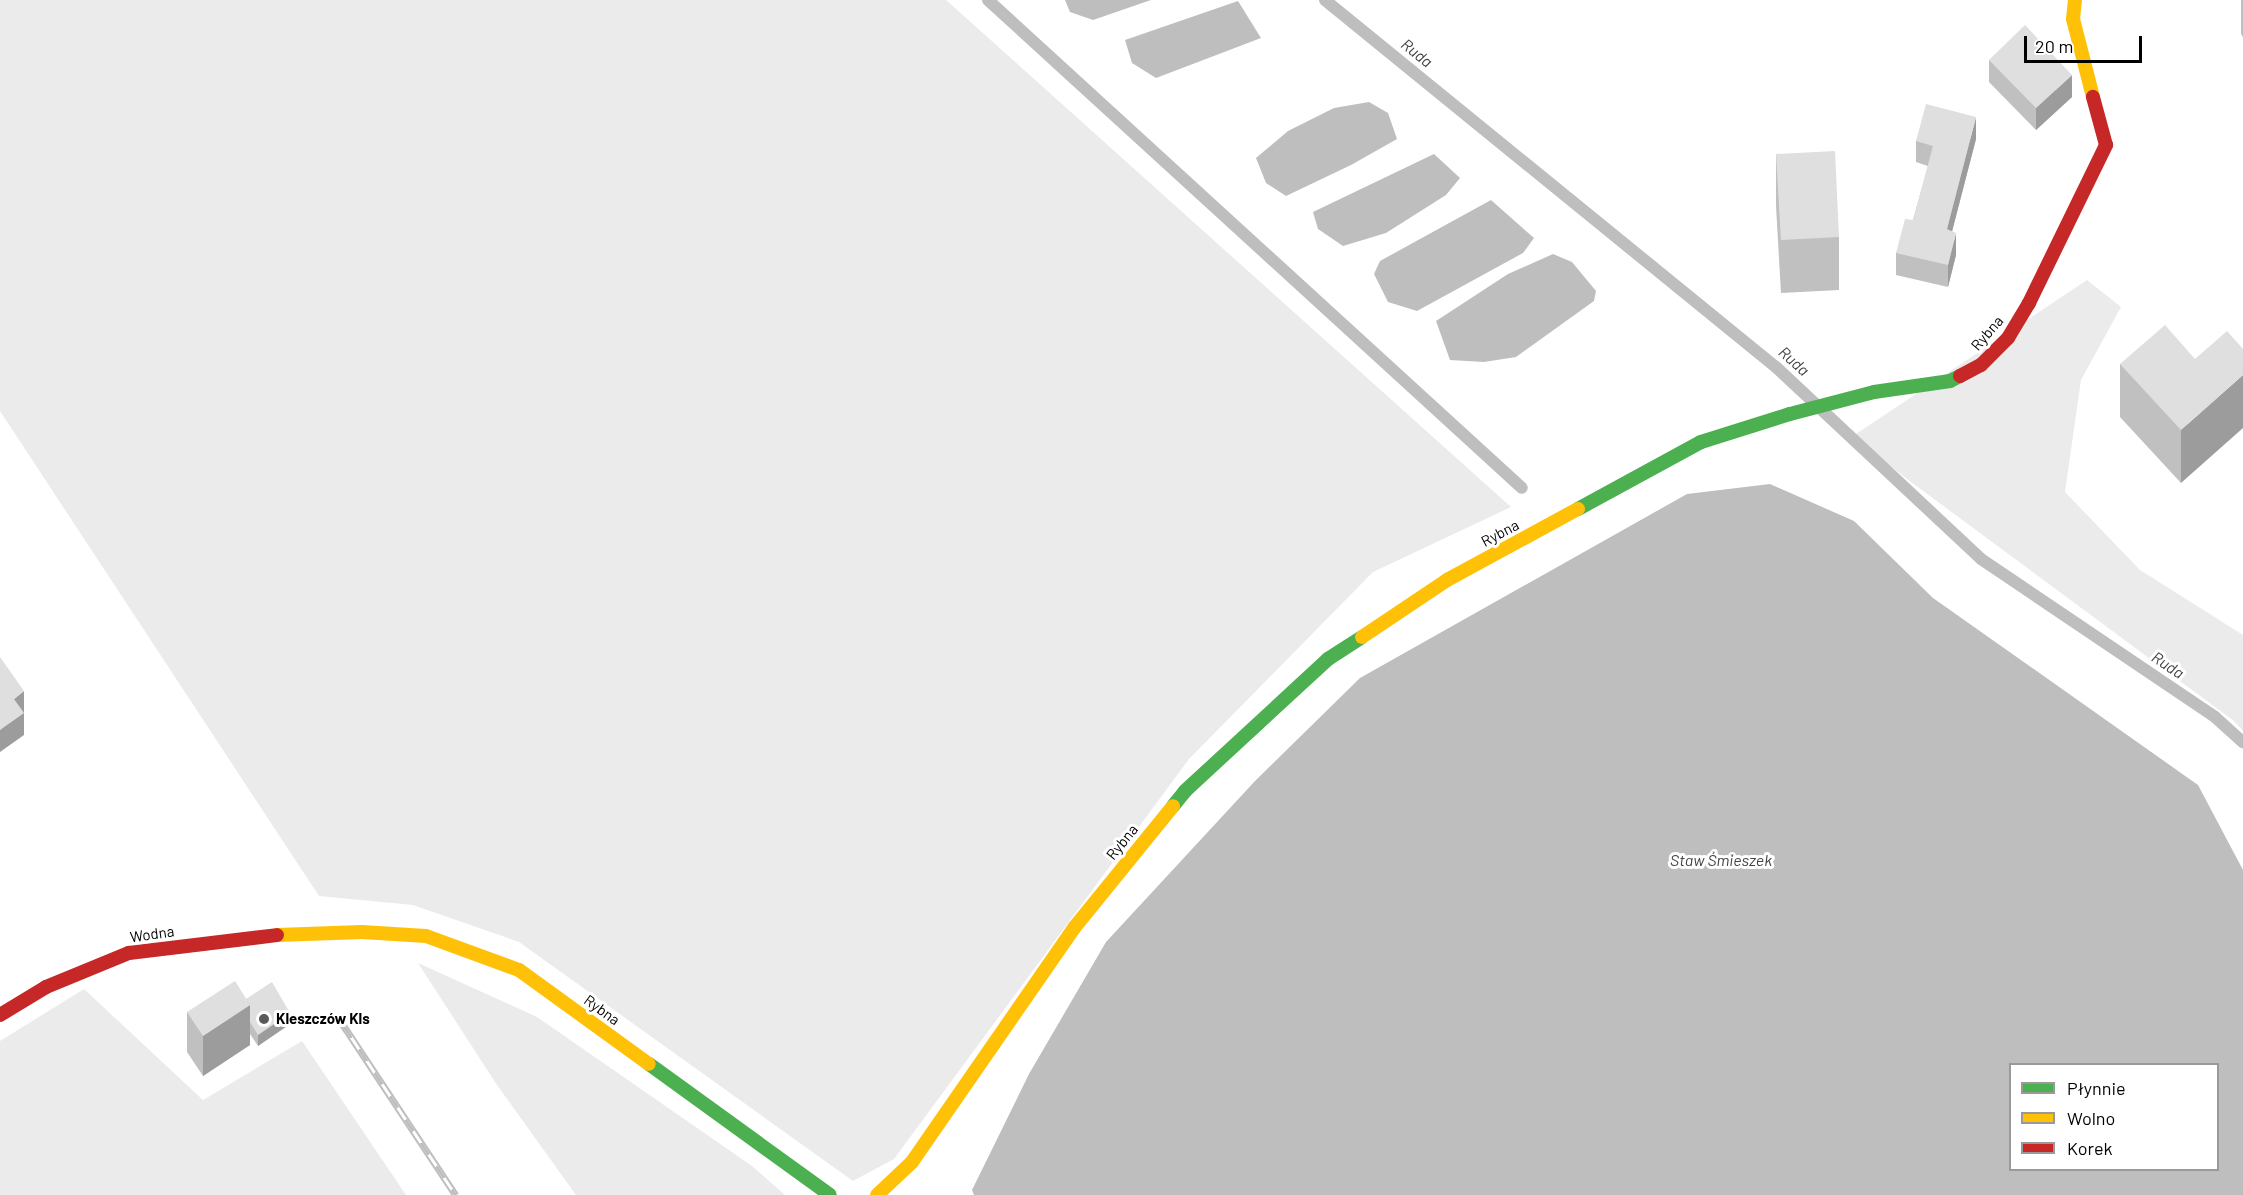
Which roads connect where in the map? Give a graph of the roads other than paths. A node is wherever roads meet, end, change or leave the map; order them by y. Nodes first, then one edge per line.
1 (2075, 0) edge
2 (322, 933) joint
3 (0, 1015) edge
4 (830, 1195) edge
5 (877, 1195) edge

1 - 5 street, Rybna
2 - 3 street, Wodna
2 - 4 street, Rybna

